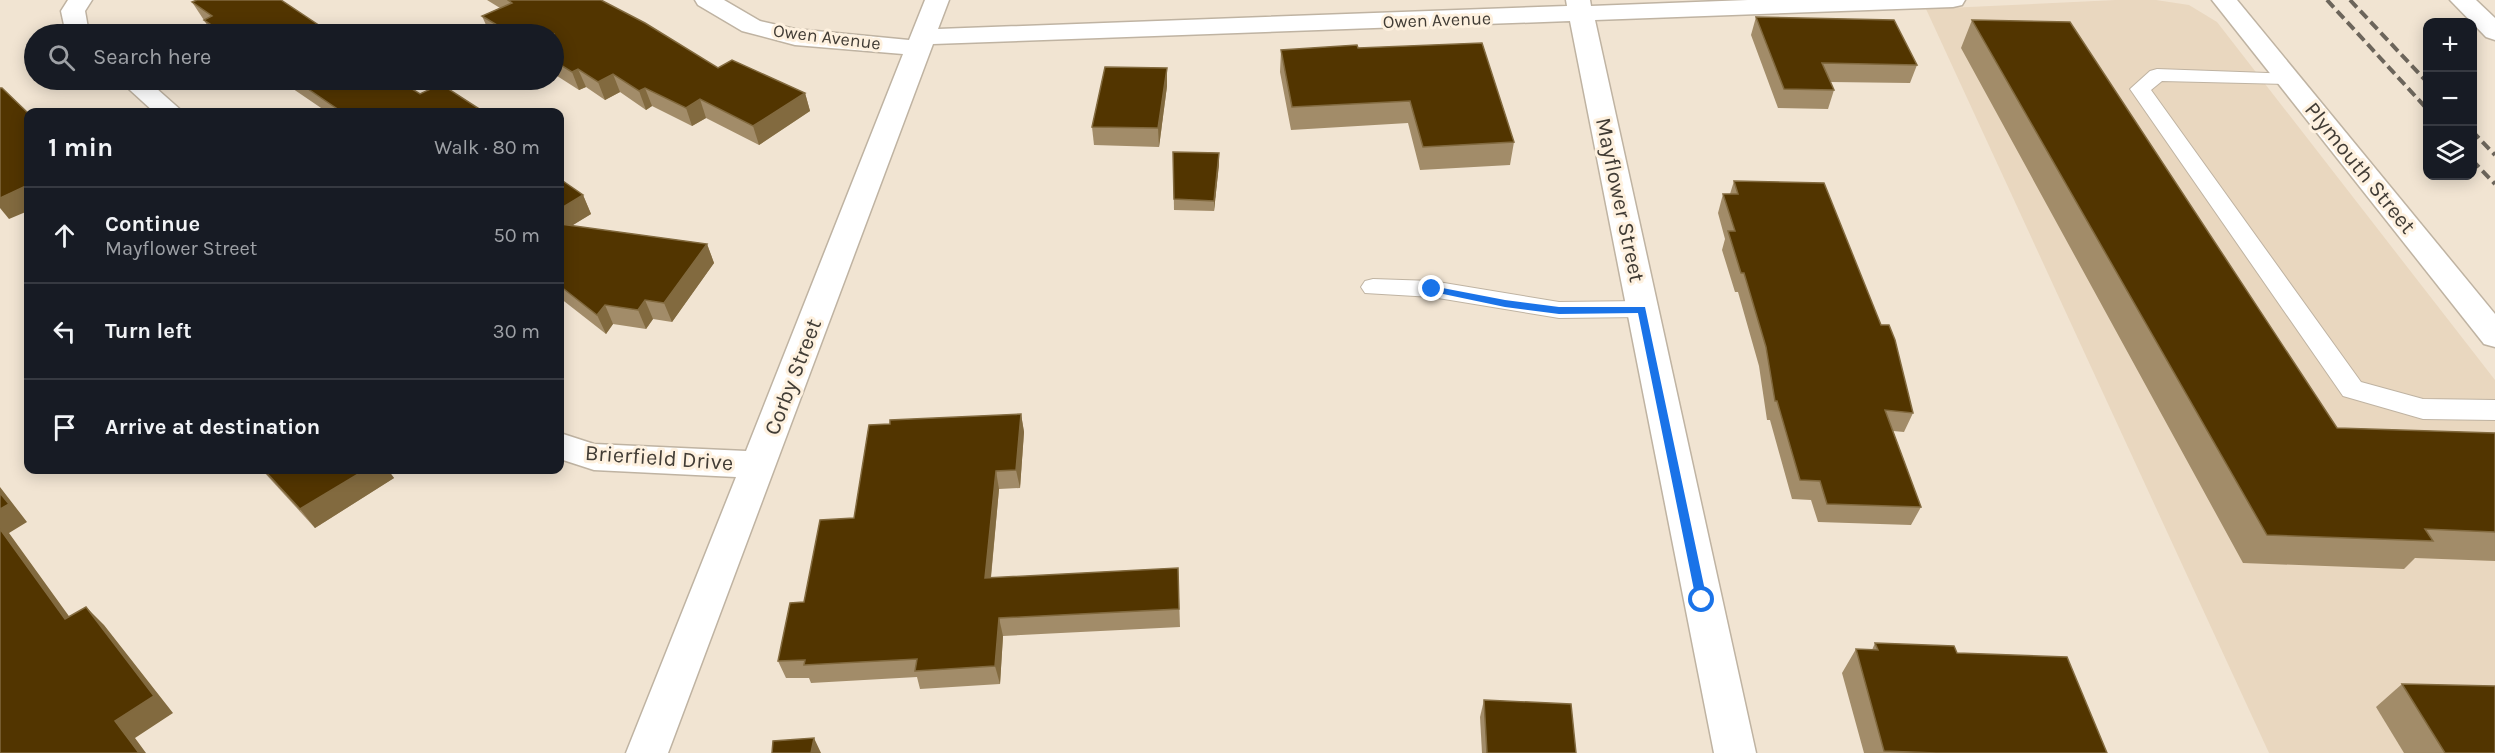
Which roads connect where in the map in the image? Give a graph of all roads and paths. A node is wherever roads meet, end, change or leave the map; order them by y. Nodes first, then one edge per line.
1 (80, 0) edge
2 (707, 0) edge
3 (937, 0) edge
4 (1953, 0) edge
5 (2224, 0) edge
6 (2462, 0) edge
7 (1580, 7) edge
8 (75, 24) edge
9 (2495, 32) edge
10 (920, 42) junction
11 (2287, 78) junction
12 (144, 90) edge
13 (165, 108) edge
14 (1373, 287) dead end
15 (1642, 309) junction
16 (2495, 336) edge
17 (2495, 410) edge
18 (564, 447) edge
19 (760, 465) junction
20 (647, 753) edge
21 (1735, 753) edge

1 - 8 main road
2 - 10 main road, Owen Avenue
3 - 10 main road, Corby Street
4 - 7 main road, Owen Avenue
5 - 11 main road, Plymouth Street
6 - 9 main road
7 - 10 main road, Owen Avenue
7 - 15 main road, Mayflower Street
10 - 19 main road, Corby Street
11 - 16 main road, Plymouth Street
11 - 17 lane
12 - 13 main road
14 - 15 lane
15 - 21 main road, Mayflower Street
18 - 19 main road, Brierfield Drive
19 - 20 main road, Corby Street

